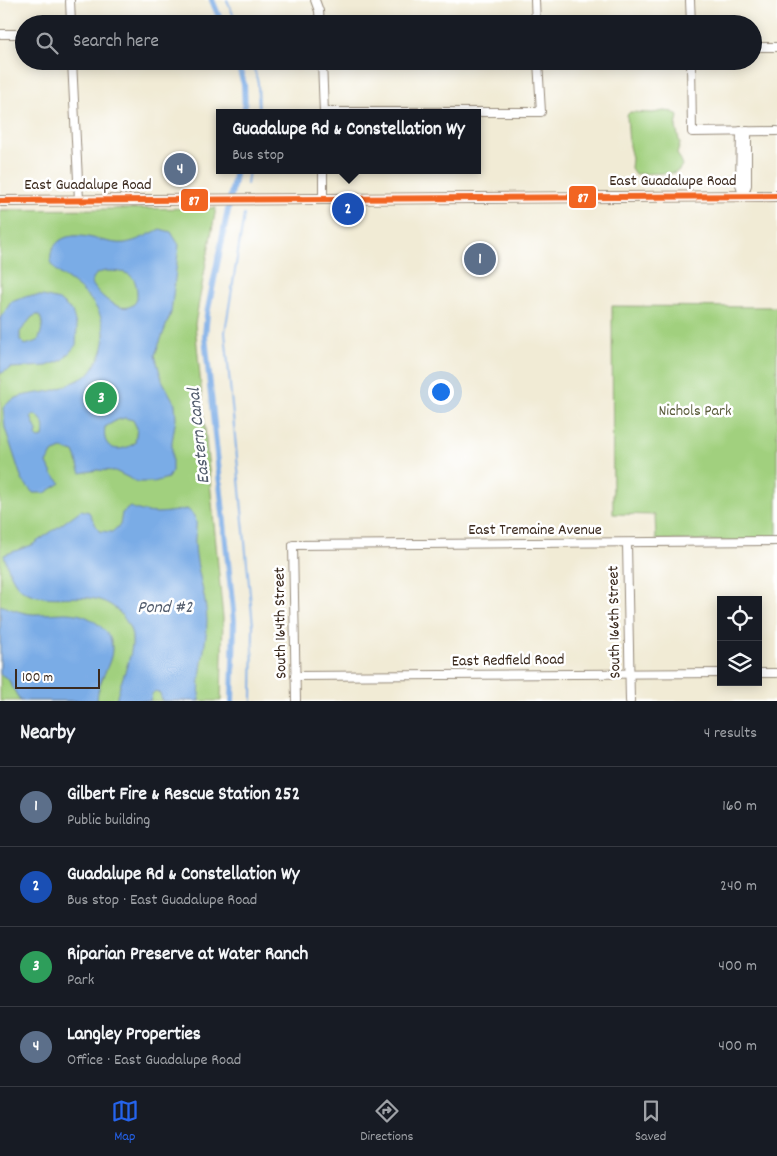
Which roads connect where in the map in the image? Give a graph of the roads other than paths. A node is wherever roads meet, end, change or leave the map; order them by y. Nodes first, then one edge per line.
1 (70, 0) edge
2 (315, 0) edge
3 (535, 0) edge
4 (690, 0) edge
5 (71, 15) edge
6 (319, 15) edge
7 (536, 15) edge
8 (690, 15) edge
9 (0, 34) edge
10 (15, 34) edge
11 (762, 47) edge
12 (777, 47) edge
13 (72, 70) edge
14 (322, 70) edge
15 (539, 70) edge
16 (691, 70) edge
17 (324, 109) edge
18 (481, 112) edge
19 (777, 130) edge
20 (744, 131) junction
21 (323, 174) edge
22 (743, 196) junction
23 (777, 196) edge
24 (323, 199) junction
25 (78, 200) junction
26 (0, 201) edge
27 (777, 541) edge
28 (627, 542) junction
29 (293, 545) joint
30 (629, 673) junction
31 (717, 673) edge
32 (762, 673) edge
33 (777, 673) edge
34 (296, 676) junction
35 (296, 701) edge
36 (630, 701) edge

1 - 5 street
2 - 6 street
3 - 7 street
4 - 8 street
9 - 10 street
11 - 12 street
13 - 25 street
14 - 17 street
15 - 18 street
16 - 20 street
19 - 20 street
20 - 22 street
21 - 24 street
22 - 23 main road, East Guadalupe Road
22 - 24 main road, East Guadalupe Road
24 - 25 main road, East Guadalupe Road
25 - 26 main road, East Guadalupe Road
27 - 28 street, East Tremaine Avenue
28 - 29 street, East Tremaine Avenue
28 - 30 street, South 166th Street
29 - 34 street, South 164th Street
30 - 31 street, East Redfield Road
30 - 34 street, East Redfield Road
30 - 36 street, South 166th Street
32 - 33 street
34 - 35 street, South 164th Street

